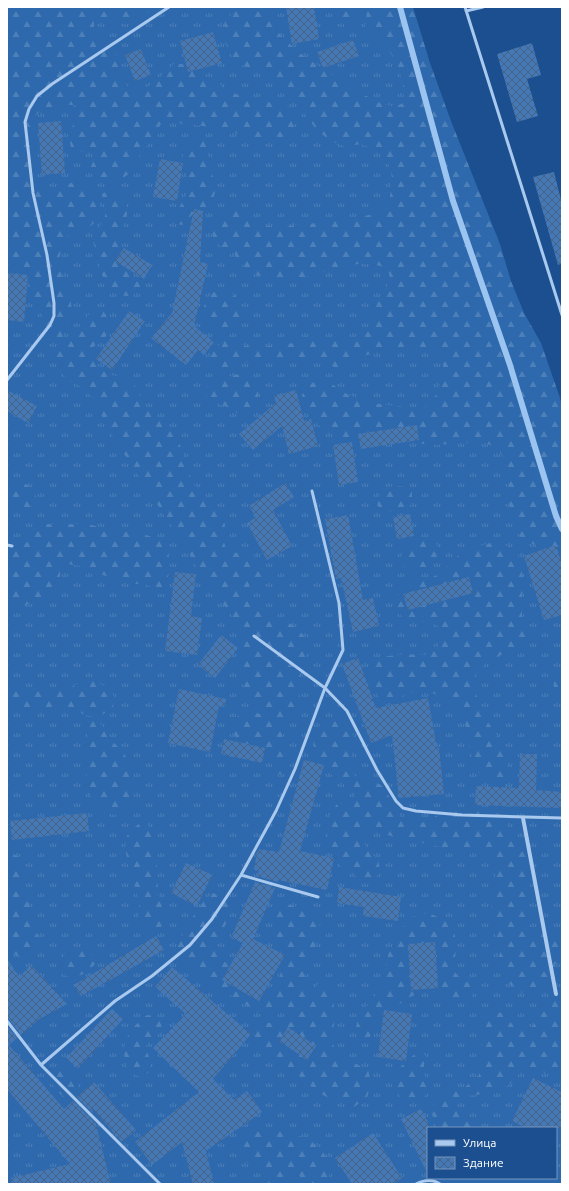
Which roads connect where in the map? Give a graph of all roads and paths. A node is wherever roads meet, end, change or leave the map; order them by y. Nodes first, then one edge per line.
1 (169, 7) edge
2 (465, 7) edge
3 (483, 7) edge
4 (466, 11) junction
5 (562, 315) edge
6 (7, 380) edge
7 (312, 491) dead end
8 (7, 545) edge
9 (12, 546) dead end
10 (254, 636) dead end
11 (325, 688) junction
12 (523, 818) junction
13 (562, 818) edge
14 (241, 875) junction
15 (318, 897) dead end
16 (556, 994) dead end
17 (7, 1020) edge
18 (41, 1064) junction
19 (158, 1184) edge
20 (416, 1184) edge
21 (440, 1184) edge

1 - 6 lane
2 - 4 lane
3 - 4 lane
4 - 5 lane
7 - 11 lane
8 - 9 lane
10 - 11 lane
11 - 12 lane
11 - 14 lane
12 - 13 lane
12 - 16 street
14 - 15 lane
14 - 18 lane
17 - 18 lane
18 - 19 lane
20 - 21 lane

